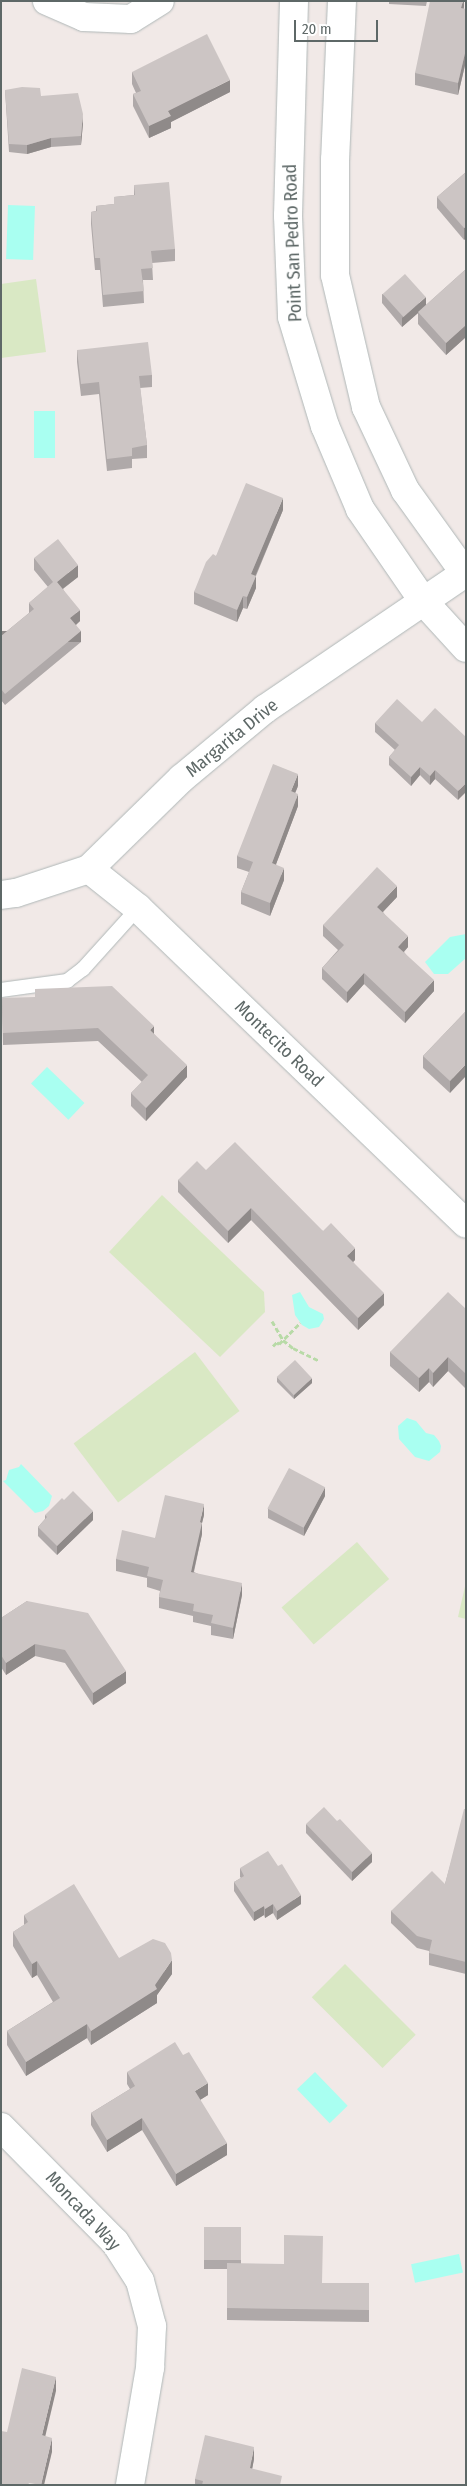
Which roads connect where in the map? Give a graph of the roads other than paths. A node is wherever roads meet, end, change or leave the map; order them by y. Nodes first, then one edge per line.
1 (47, 1) edge
2 (160, 1) edge
3 (294, 1) edge
4 (342, 1) edge
5 (465, 574) edge
6 (424, 602) junction
7 (466, 648) edge
8 (89, 869) junction
9 (1, 895) edge
10 (138, 908) junction
11 (1, 990) edge
12 (466, 1224) edge
13 (1, 2126) edge
14 (130, 2485) edge

1 - 2 street
3 - 6 street, Point San Pedro Road
4 - 5 street
5 - 6 street, Margarita Drive
6 - 7 street, Point San Pedro Road
6 - 8 street, Margarita Drive
8 - 9 street, Margarita Drive
8 - 10 street, Montecito Road
10 - 11 lane
10 - 12 street, Montecito Road
13 - 14 street, Moncada Way

